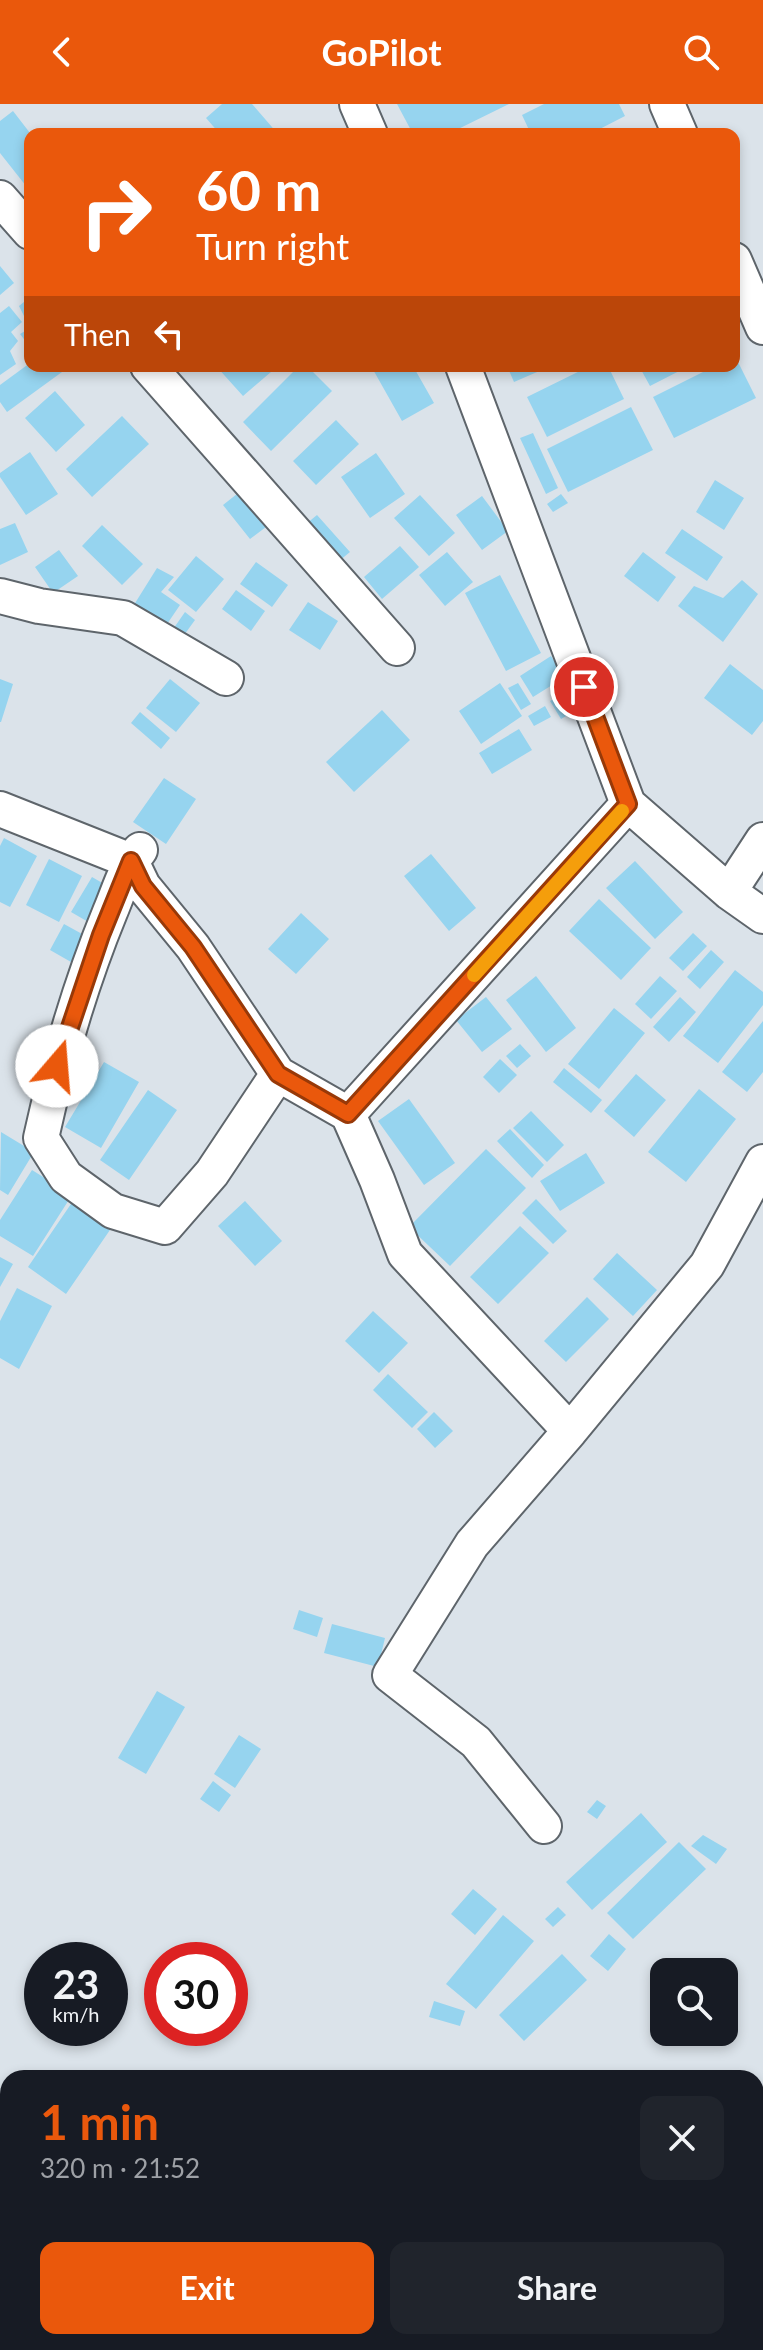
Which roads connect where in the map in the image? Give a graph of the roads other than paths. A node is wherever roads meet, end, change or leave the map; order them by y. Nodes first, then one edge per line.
1 (357, 104) edge
2 (667, 104) edge
3 (367, 128) edge
4 (677, 128) edge
5 (0, 198) edge
6 (24, 225) edge
7 (740, 274) edge
8 (763, 327) edge
9 (153, 372) edge
10 (465, 372) edge
11 (0, 596) edge
12 (397, 648) dead end
13 (226, 678) dead end
14 (628, 804) junction
15 (0, 809) edge
16 (763, 840) edge
17 (138, 852) junction
18 (729, 892) junction
19 (763, 916) edge
20 (278, 1074) junction
21 (348, 1114) junction
22 (763, 1162) edge
23 (570, 1431) junction
24 (544, 1826) dead end

1 - 3 street
2 - 4 street
5 - 6 street
7 - 8 street
9 - 12 street
10 - 14 street
11 - 13 street
14 - 18 street
14 - 21 street
15 - 17 street
16 - 18 street
17 - 20 street
17 - 20 street
18 - 19 street
20 - 21 street
21 - 23 street
22 - 23 street
23 - 24 street

